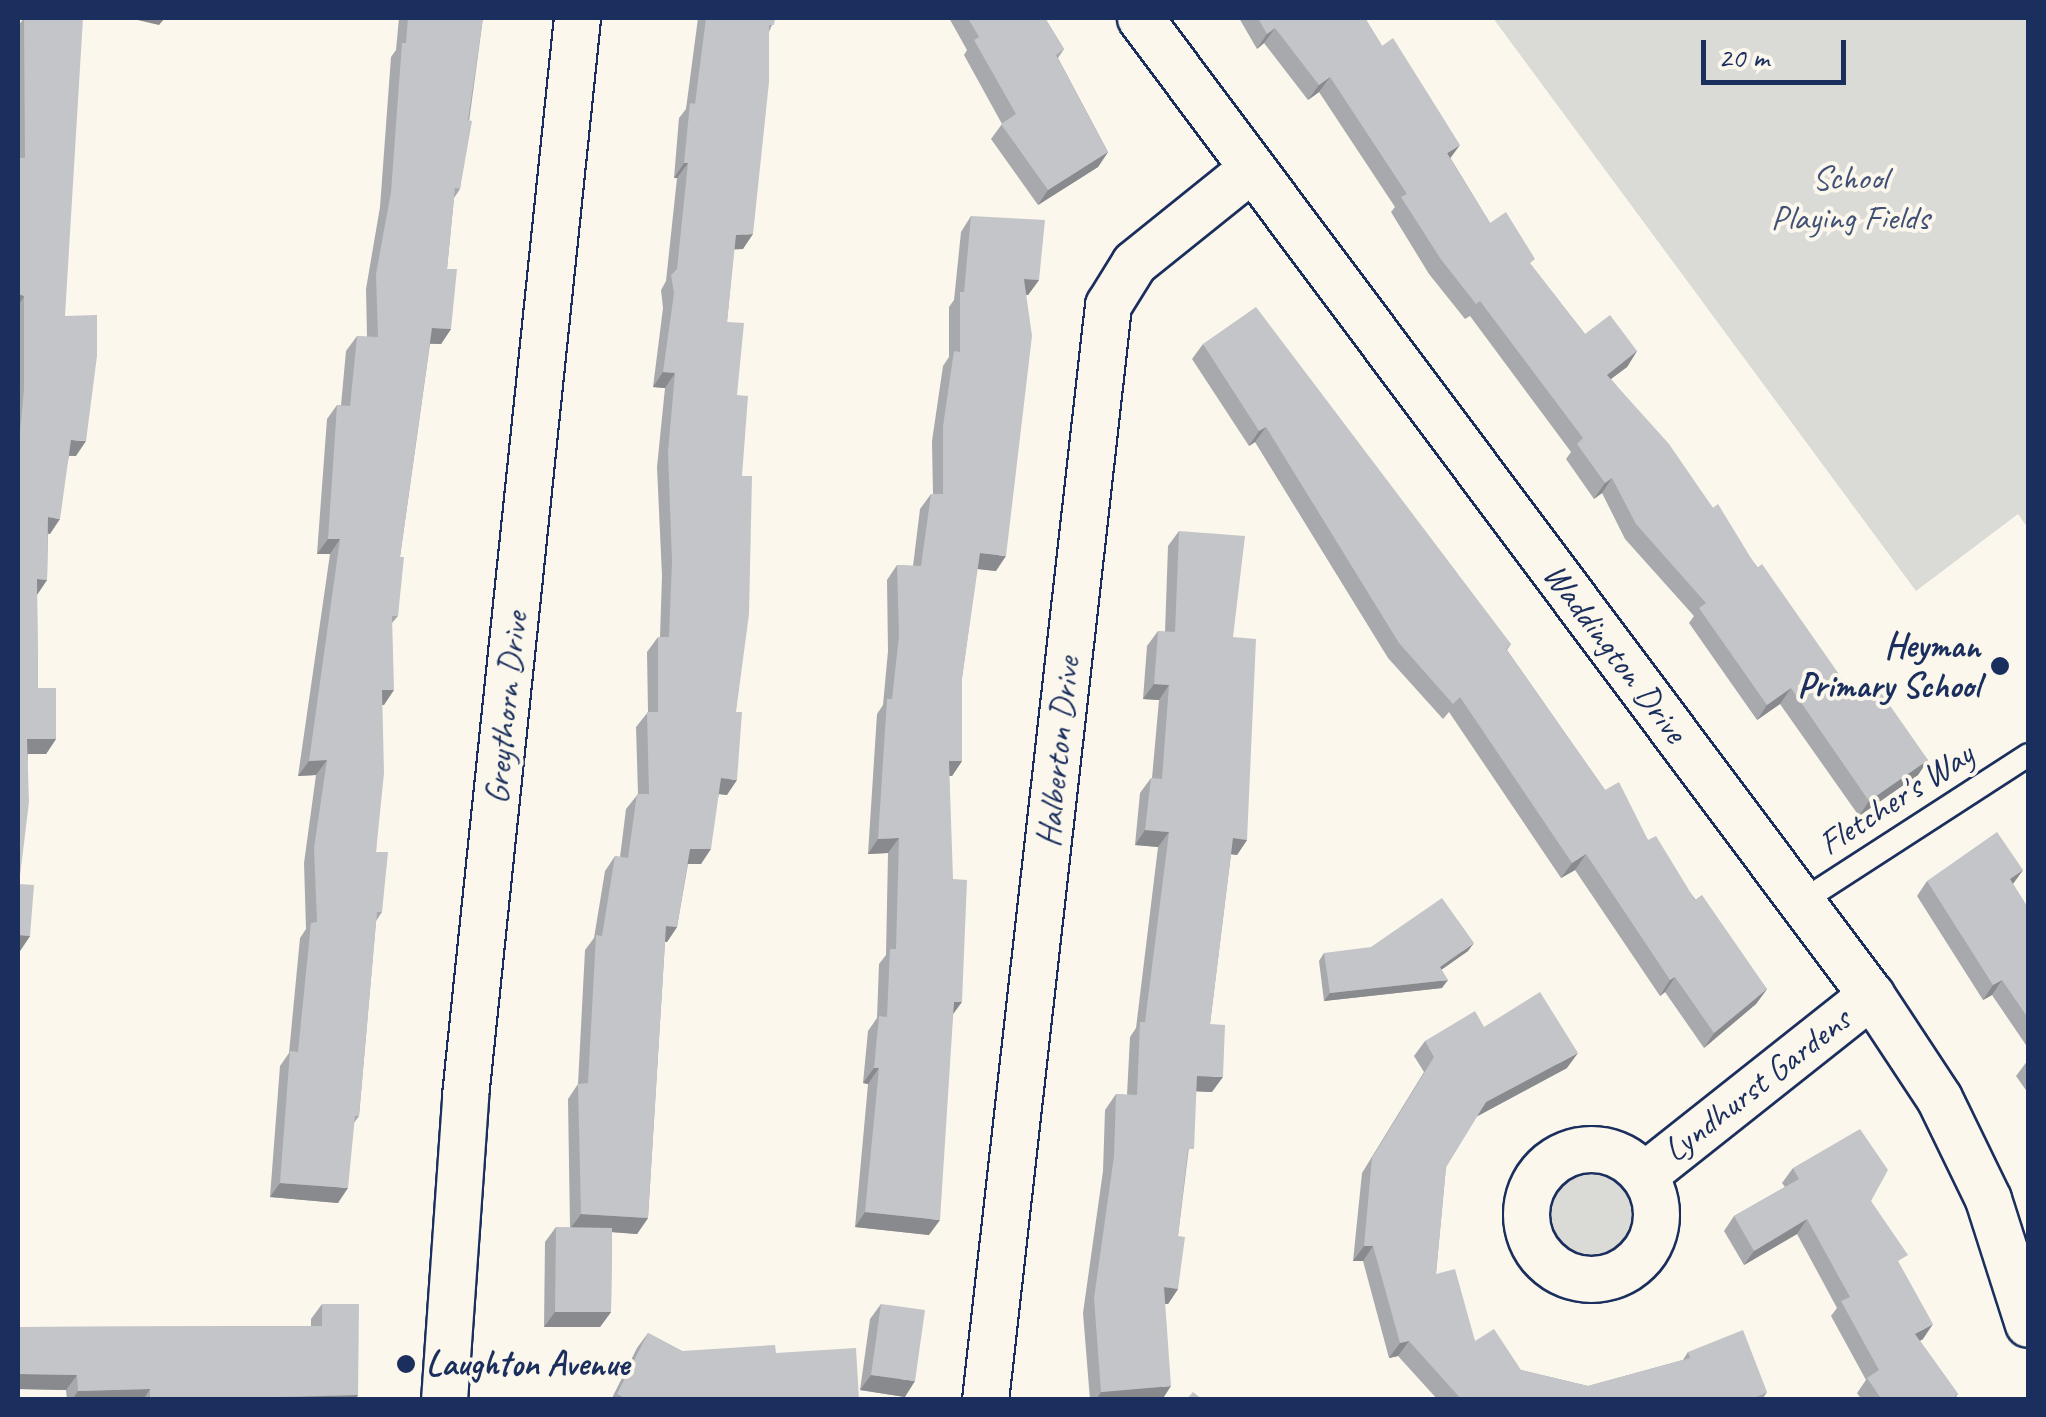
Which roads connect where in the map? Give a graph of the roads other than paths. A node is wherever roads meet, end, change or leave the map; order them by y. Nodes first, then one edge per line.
1 (577, 18) edge
2 (1140, 18) edge
3 (1252, 168) junction
4 (2028, 755) edge
5 (1801, 902) junction
6 (1871, 995) junction
7 (1644, 1175) dead end
8 (2028, 1324) edge
9 (444, 1400) edge
10 (985, 1400) edge

1 - 9 street, Greythorn Drive
2 - 3 street, Waddington Drive
3 - 5 street, Waddington Drive
3 - 10 street, Halberton Drive
4 - 5 lane, Fletcher's Way
5 - 6 street, Waddington Drive
6 - 7 street, Lyndhurst Gardens
6 - 8 street, Waddington Drive

